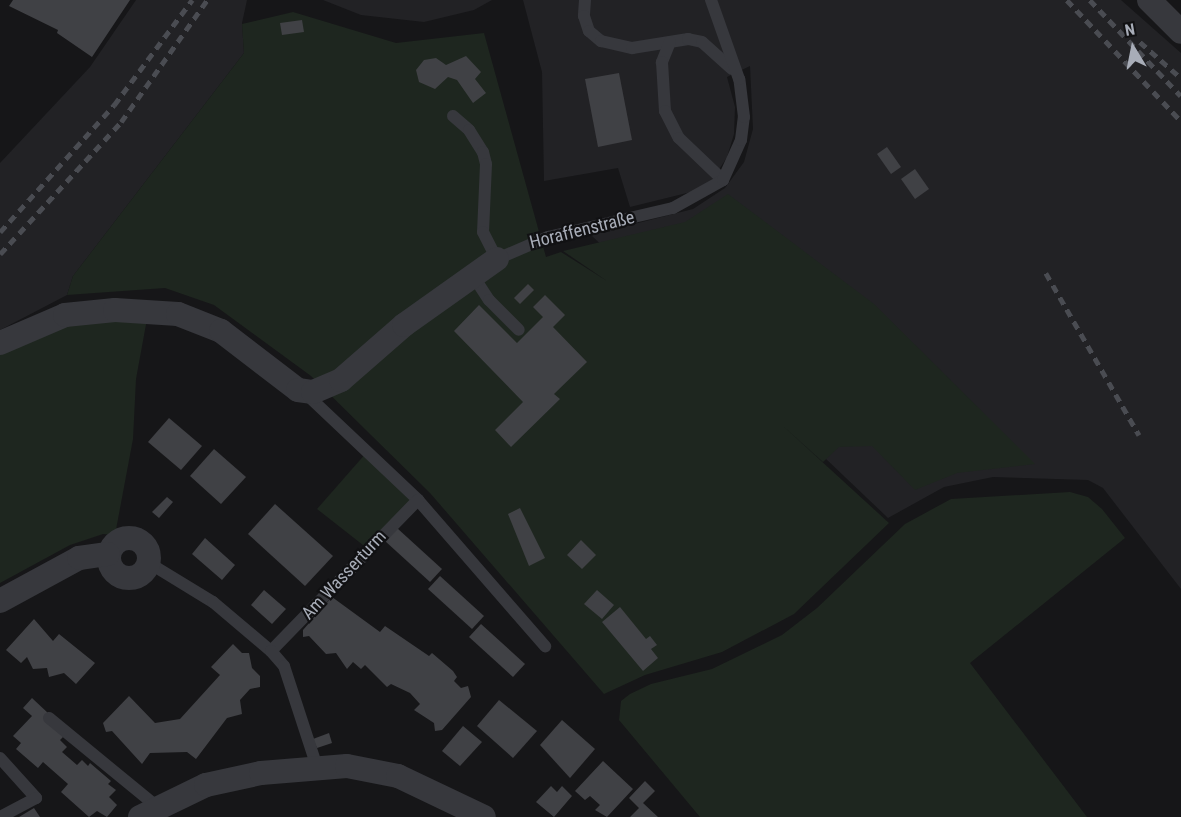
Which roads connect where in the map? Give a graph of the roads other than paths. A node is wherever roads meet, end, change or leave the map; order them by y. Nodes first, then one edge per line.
1 (585, 0) edge
2 (711, 0) edge
3 (1149, 0) edge
4 (1181, 32) edge
5 (670, 42) junction
6 (739, 79) junction
7 (453, 116) dead end
8 (723, 180) junction
9 (497, 259) junction
10 (472, 274) junction
11 (519, 330) dead end
12 (0, 343) edge
13 (304, 392) junction
14 (418, 500) junction
15 (149, 563) joint
16 (0, 602) edge
17 (545, 646) dead end
18 (271, 651) junction
19 (49, 718) dead end
20 (0, 758) edge
21 (317, 767) junction
22 (148, 812) edge
23 (1, 817) edge
24 (484, 817) edge

1 - 5 lane
2 - 6 lane
3 - 4 street
5 - 6 lane
5 - 8 lane
6 - 8 lane
7 - 9 lane
8 - 9 lane, Horaffenstraße
9 - 10 street, Horaffenstraße
10 - 11 lane
10 - 13 street, Horaffenstraße
12 - 13 street
13 - 14 lane
14 - 17 lane
14 - 18 lane, Am Wasserturm
15 - 16 street
15 - 18 lane
18 - 21 lane
19 - 22 lane
20 - 23 lane
21 - 22 street
21 - 24 street

